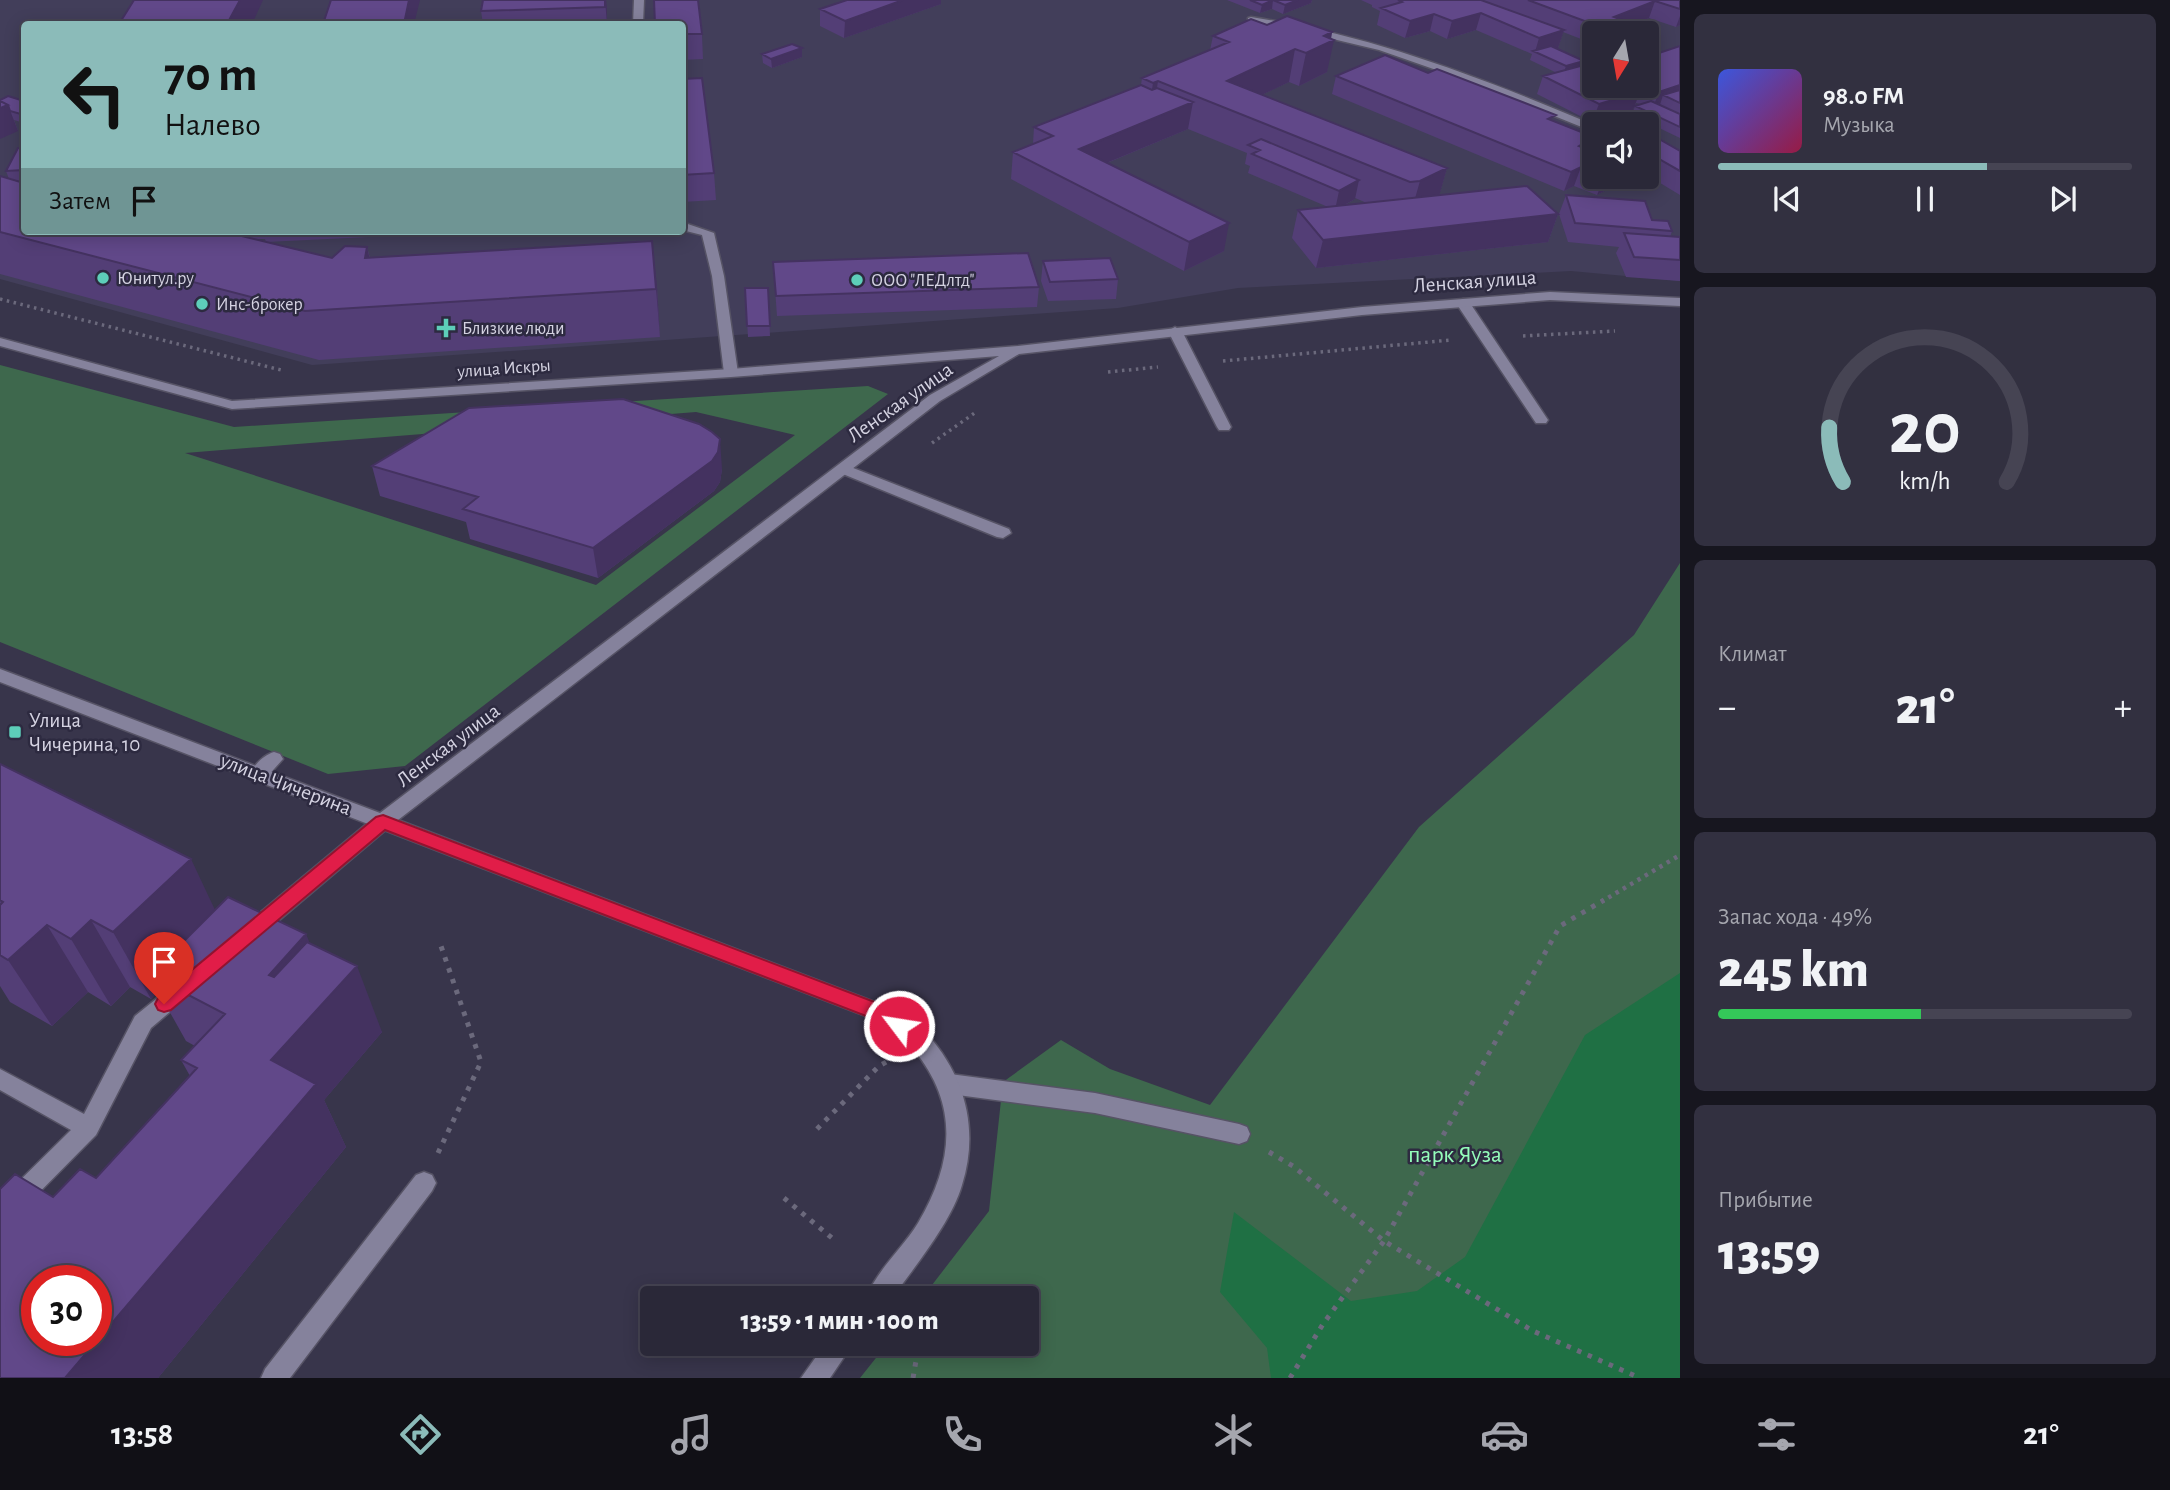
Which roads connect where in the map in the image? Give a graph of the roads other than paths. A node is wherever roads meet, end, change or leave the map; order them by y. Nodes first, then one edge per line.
1 (639, 0) edge
2 (1251, 20) edge
3 (638, 21) edge
4 (1582, 124) edge
5 (686, 227) edge
6 (1680, 302) edge
7 (1463, 303) junction
8 (1175, 331) junction
9 (0, 342) edge
10 (1018, 350) junction
11 (731, 373) junction
12 (1541, 420) dead end
13 (1224, 427) dead end
14 (843, 469) junction
15 (1003, 533) dead end
16 (0, 675) edge
17 (274, 759) dead end
18 (259, 774) junction
19 (383, 822) junction
20 (238, 942) edge
21 (196, 978) edge
22 (0, 1079) edge
23 (950, 1084) junction
24 (88, 1128) junction
25 (1239, 1134) road end
26 (424, 1183) road end
27 (0, 1216) edge
28 (887, 1286) edge
29 (831, 1356) edge
30 (274, 1378) edge
31 (814, 1378) edge

1 - 3 street
2 - 4 street
5 - 11 street
6 - 7 street, Ленская улица
7 - 8 street, Ленская улица
7 - 12 street
8 - 10 street, Ленская улица
8 - 13 street
9 - 11 street, улица Искры
10 - 11 street, улица Искры
10 - 14 street, Ленская улица
14 - 15 street
14 - 19 street, Ленская улица
16 - 18 street, улица Чичерина
17 - 18 street
18 - 19 street, улица Чичерина
19 - 20 street, Ленская улица
19 - 23 street, улица Чичерина
21 - 24 street
22 - 24 street
23 - 25 street
23 - 28 street, улица Чичерина
24 - 27 street
26 - 30 street
29 - 31 street

